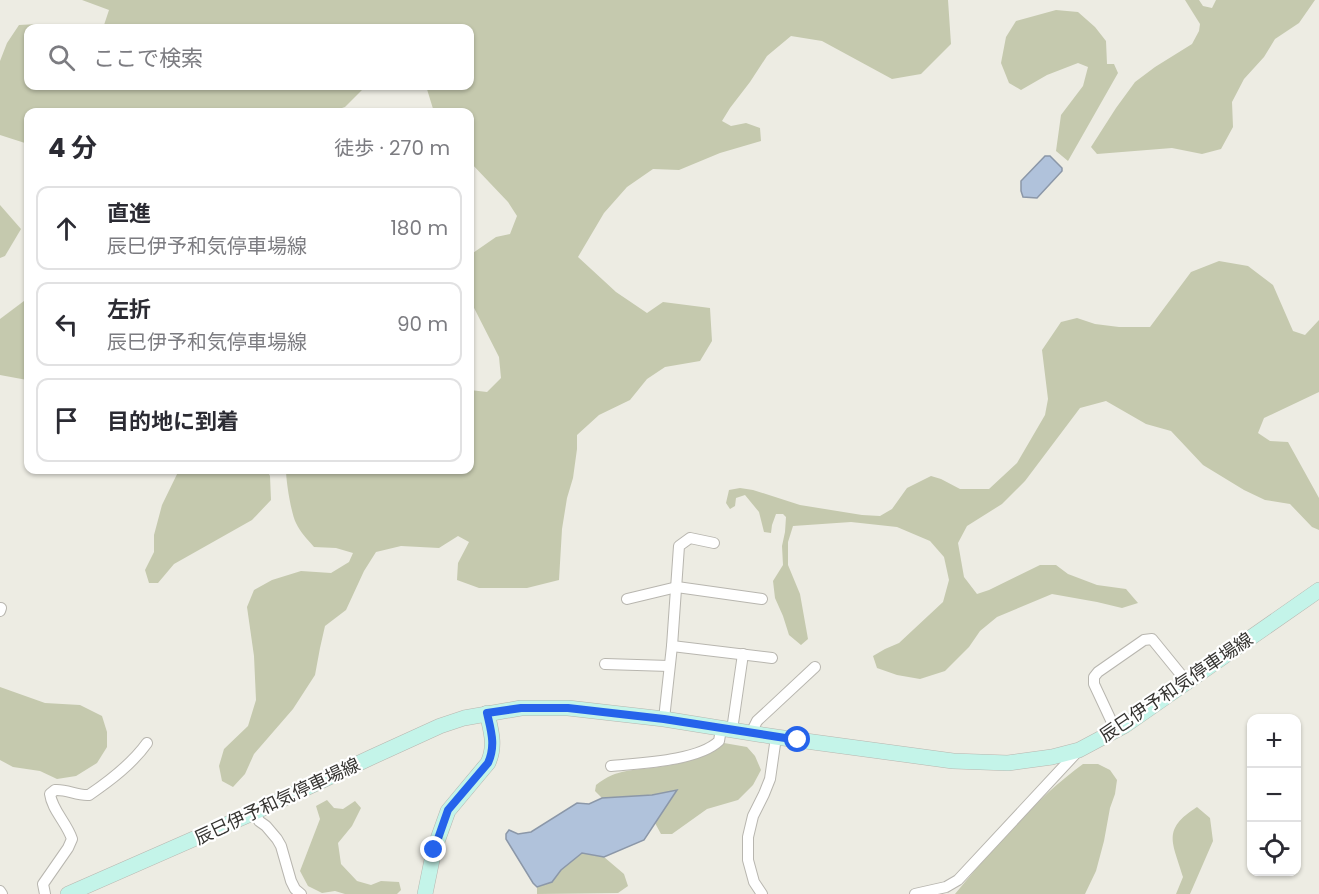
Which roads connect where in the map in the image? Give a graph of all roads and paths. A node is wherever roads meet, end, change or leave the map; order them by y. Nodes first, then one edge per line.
1 (714, 543) dead end
2 (677, 587) junction
3 (1319, 590) edge
4 (762, 598) dead end
5 (627, 599) dead end
6 (672, 646) junction
7 (743, 654) junction
8 (772, 657) dead end
9 (605, 664) dead end
10 (669, 666) junction
11 (815, 667) dead end
12 (1187, 682) junction
13 (487, 713) junction
14 (664, 719) junction
15 (727, 729) junction
16 (1116, 730) junction
17 (751, 734) junction
18 (776, 737) junction
19 (147, 743) dead end
20 (1079, 750) junction
21 (611, 766) dead end
22 (255, 812) junction
23 (45, 894) edge
24 (68, 894) edge
25 (301, 894) edge
26 (425, 894) edge
27 (762, 894) edge
28 (915, 894) edge

1 - 2 street
2 - 4 street
2 - 5 street
2 - 6 street
3 - 12 main road, 辰巳伊予和気停車場線
6 - 7 street
6 - 10 street
7 - 8 street
7 - 15 street
9 - 10 street
10 - 14 street
11 - 17 street
12 - 16 main road, 辰巳伊予和気停車場線
12 - 16 street
13 - 14 main road, 辰巳伊予和気停車場線
13 - 22 main road, 辰巳伊予和気停車場線
13 - 26 main road
14 - 15 main road, 辰巳伊予和気停車場線
15 - 17 main road, 辰巳伊予和気停車場線
15 - 21 street
16 - 20 main road, 辰巳伊予和気停車場線
17 - 18 main road, 辰巳伊予和気停車場線
18 - 20 main road, 辰巳伊予和気停車場線
18 - 27 street
19 - 23 street
20 - 28 street
22 - 24 main road, 辰巳伊予和気停車場線
22 - 25 street

